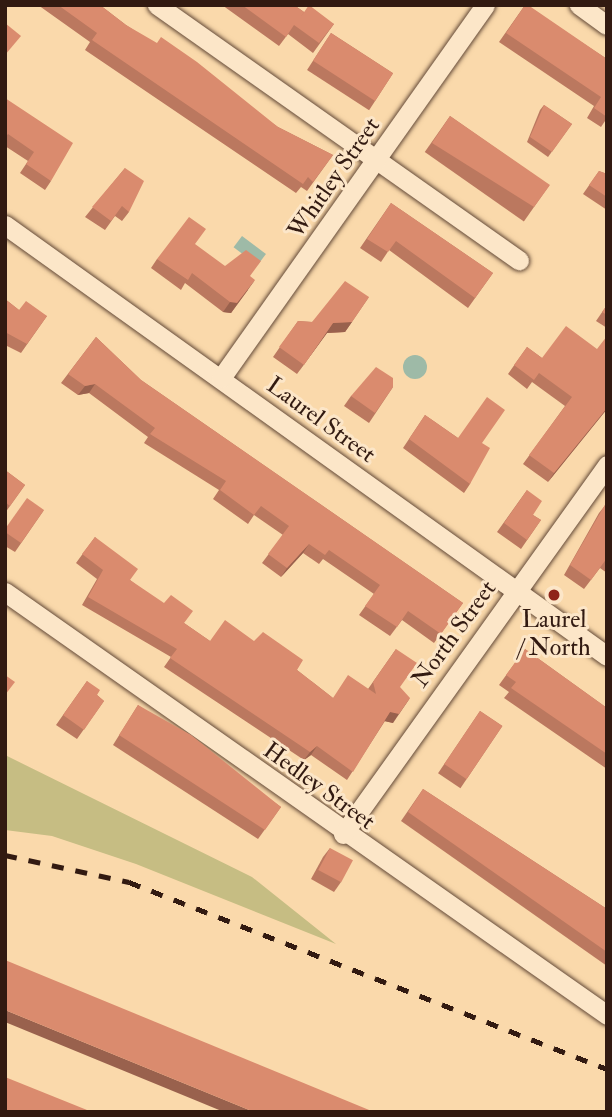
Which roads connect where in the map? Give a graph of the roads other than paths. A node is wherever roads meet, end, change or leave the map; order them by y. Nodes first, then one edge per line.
1 (157, 5) edge
2 (485, 5) edge
3 (579, 5) edge
4 (607, 24) edge
5 (378, 160) junction
6 (5, 225) edge
7 (519, 260) dead end
8 (221, 378) junction
9 (607, 465) edge
10 (516, 591) junction
11 (5, 592) edge
12 (607, 656) edge
13 (343, 834) junction
14 (607, 1015) edge

1 - 5 street
2 - 5 street, Whitley Street
3 - 4 street
5 - 7 street
5 - 8 street, Whitley Street
6 - 8 street, Laurel Street
8 - 10 street, Laurel Street
9 - 10 street, North Street
10 - 12 street, Laurel Street
10 - 13 street, North Street
11 - 13 street, Hedley Street
13 - 14 street, Hedley Street

